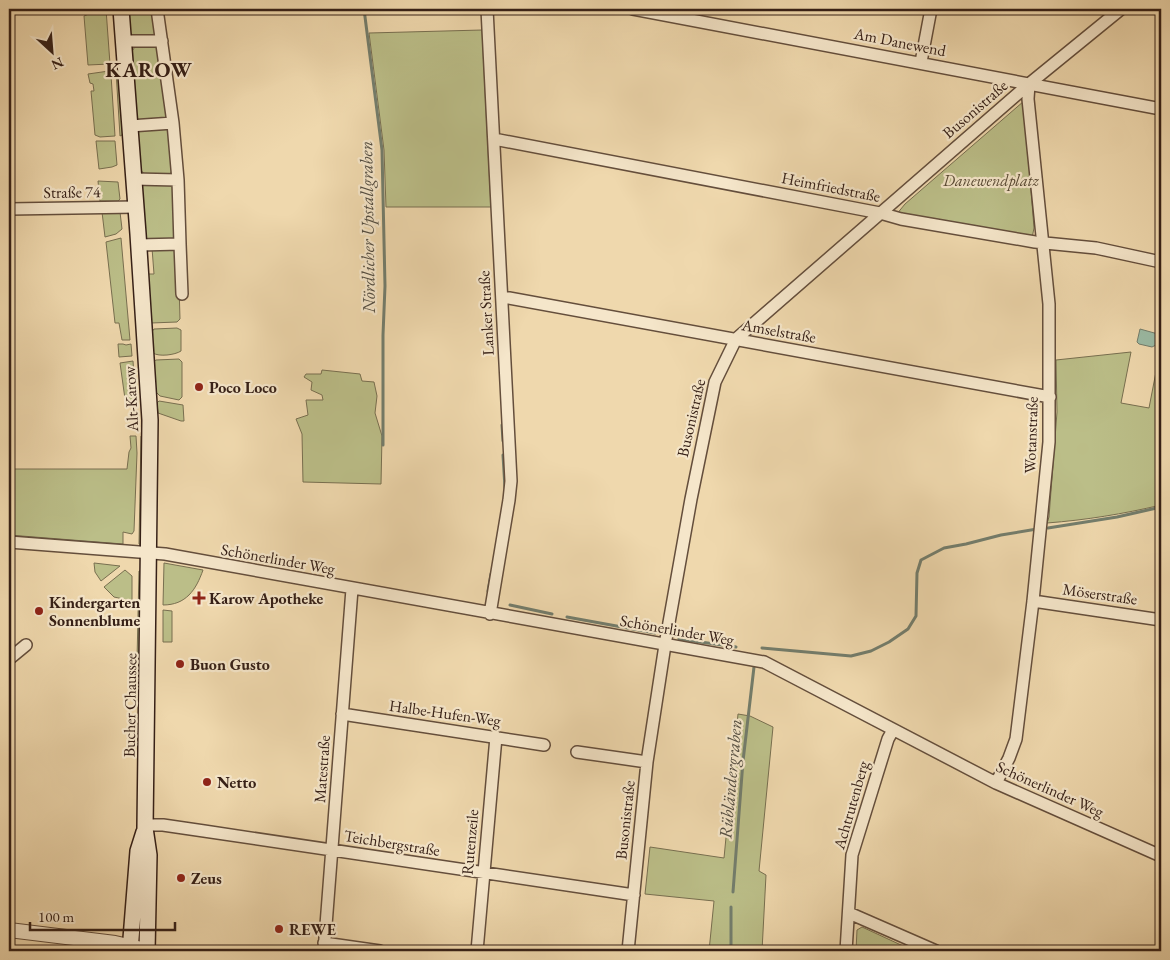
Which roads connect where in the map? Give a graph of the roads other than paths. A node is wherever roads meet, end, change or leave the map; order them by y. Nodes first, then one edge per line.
1 (121, 9) edge
2 (157, 9) edge
3 (487, 9) edge
4 (633, 9) edge
5 (931, 9) edge
6 (1121, 9) edge
7 (653, 11) edge
8 (124, 41) junction
9 (162, 41) junction
10 (921, 62) junction
11 (1029, 84) junction
12 (1161, 110) edge
13 (174, 123) junction
14 (130, 126) junction
15 (494, 139) junction
16 (134, 178) junction
17 (178, 180) junction
18 (136, 207) junction
19 (9, 209) edge
20 (880, 213) junction
21 (1044, 243) junction
22 (180, 244) junction
23 (138, 245) junction
24 (1161, 262) edge
25 (182, 294) dead end
26 (502, 298) junction
27 (736, 339) junction
28 (1050, 397) junction
29 (9, 542) edge
30 (149, 552) junction
31 (352, 588) junction
32 (1033, 601) junction
33 (490, 614) junction
34 (1161, 620) edge
35 (665, 645) junction
36 (26, 646) dead end
37 (9, 659) edge
38 (342, 714) junction
39 (893, 730) junction
40 (496, 737) junction
41 (544, 745) dead end
42 (577, 752) dead end
43 (648, 762) junction
44 (996, 783) junction
45 (145, 827) junction
46 (332, 850) junction
47 (1161, 856) edge
48 (484, 873) junction
49 (634, 895) junction
50 (849, 913) junction
51 (9, 930) edge
52 (324, 947) edge
53 (130, 949) edge
54 (931, 950) edge
55 (149, 951) edge
56 (380, 951) edge
57 (477, 951) edge
58 (628, 951) edge
59 (846, 951) edge

1 - 8 main road, Alt-Karow
2 - 9 street
3 - 15 street, Lanker Straße
4 - 7 street, Am Danewend
5 - 10 street
6 - 11 street, Busonistraße
7 - 10 street, Am Danewend
8 - 9 street
8 - 14 main road, Alt-Karow
9 - 13 street
10 - 11 street, Am Danewend
11 - 12 street, Am Danewend
11 - 20 street, Busonistraße
11 - 21 street, Wotanstraße
13 - 14 street
13 - 17 street
14 - 16 main road, Alt-Karow
15 - 20 street, Heimfriedstraße
15 - 26 street, Lanker Straße
16 - 17 street
16 - 18 main road, Alt-Karow
17 - 22 street
18 - 19 street, Straße 74
18 - 23 main road, Alt-Karow
20 - 21 street, Heimfriedstraße
20 - 27 street, Busonistraße
21 - 24 street, Heimfriedstraße
21 - 28 street, Wotanstraße
22 - 23 street
22 - 25 street
23 - 30 main road, Alt-Karow
26 - 27 street, Amselstraße
26 - 33 street, Lanker Straße
27 - 28 street, Amselstraße
27 - 35 street, Busonistraße
28 - 32 street, Wotanstraße
29 - 30 street, Schönerlinder Weg
30 - 31 street, Schönerlinder Weg
30 - 45 main road, Bucher Chaussee
31 - 33 street, Schönerlinder Weg
31 - 38 street, Matestraße
32 - 34 street, Möserstraße
32 - 44 street, Wotanstraße
33 - 35 street, Schönerlinder Weg
35 - 39 street, Schönerlinder Weg
35 - 43 street, Busonistraße
36 - 37 street
38 - 40 street, Halbe-Hufen-Weg
38 - 46 street, Matestraße
39 - 44 street, Schönerlinder Weg
39 - 50 street, Achtrutenberg
40 - 41 street, Halbe-Hufen-Weg
40 - 48 street, Rutenzeile
42 - 43 street
43 - 49 street, Busonistraße
44 - 47 street, Schönerlinder Weg
45 - 46 street, Teichbergstraße
45 - 53 main road, Bucher Chaussee
45 - 55 main road, Bucher Chaussee
46 - 48 street, Teichbergstraße
46 - 52 street, Matestraße
48 - 49 street, Teichbergstraße
48 - 57 street, Rutenzeile
49 - 58 street, Busonistraße
50 - 54 street
50 - 59 street, Achtrutenberg
51 - 53 street
52 - 56 street
53 - 55 street

